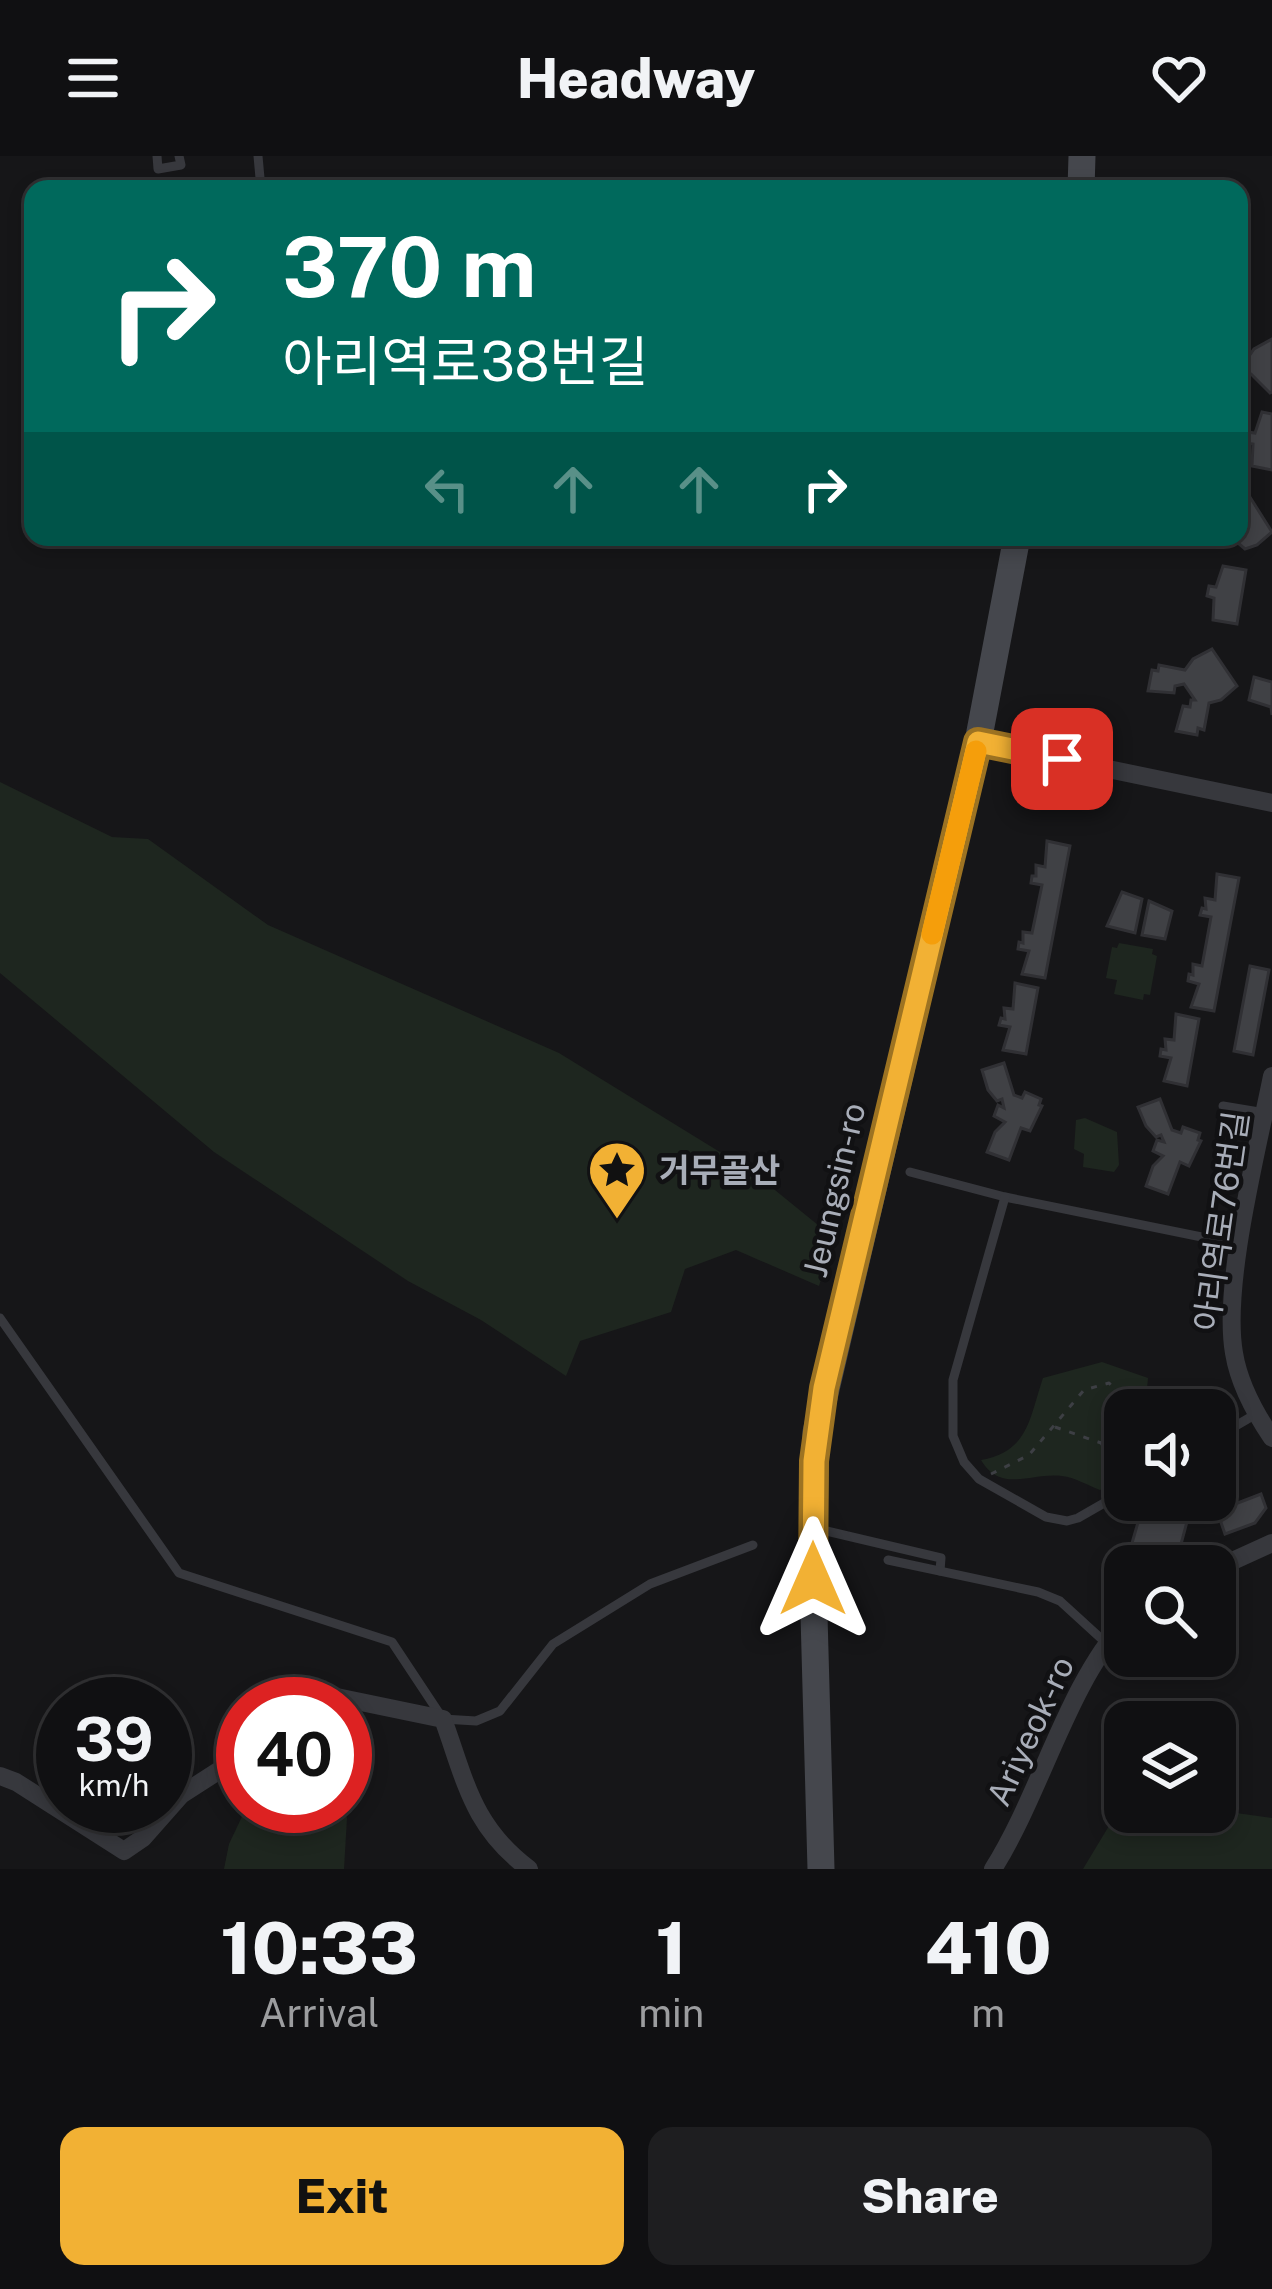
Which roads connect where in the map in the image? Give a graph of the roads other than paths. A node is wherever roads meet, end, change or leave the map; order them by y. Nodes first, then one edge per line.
1 (157, 156) edge
2 (179, 156) edge
3 (1015, 546) edge
4 (978, 742) junction
5 (1272, 803) edge
6 (1272, 1076) edge
7 (1223, 1106) dead end
8 (1265, 1113) junction
9 (910, 1172) dead end
10 (1004, 1197) junction
11 (1241, 1245) junction
12 (0, 1318) edge
13 (1256, 1414) junction
14 (1236, 1426) edge
15 (1272, 1438) edge
16 (1104, 1504) edge
17 (813, 1528) junction
18 (1272, 1543) edge
19 (753, 1545) dead end
20 (1236, 1559) edge
21 (887, 1560) dead end
22 (940, 1571) junction
23 (1104, 1641) edge
24 (1104, 1647) edge
25 (372, 1704) edge
26 (443, 1719) junction
27 (216, 1772) edge
28 (0, 1777) edge
29 (529, 1869) edge
30 (821, 1869) edge
31 (993, 1869) edge

1 - 2 lane
3 - 4 street, Jeungsin-ro
4 - 5 street
4 - 17 street, Jeungsin-ro
6 - 8 street, 아리역로76번길
7 - 8 lane
8 - 11 street, 아리역로76번길
9 - 10 lane
10 - 11 lane
10 - 16 lane
11 - 13 street, 아리역로76번길
12 - 26 lane
13 - 14 lane
13 - 15 street, 아리역로76번길
17 - 22 lane
17 - 30 street, Jeungsin-ro
18 - 20 street
19 - 26 lane
21 - 22 lane
22 - 23 lane
24 - 31 street, Ariyeok-ro
25 - 26 street
26 - 29 street
27 - 28 street

